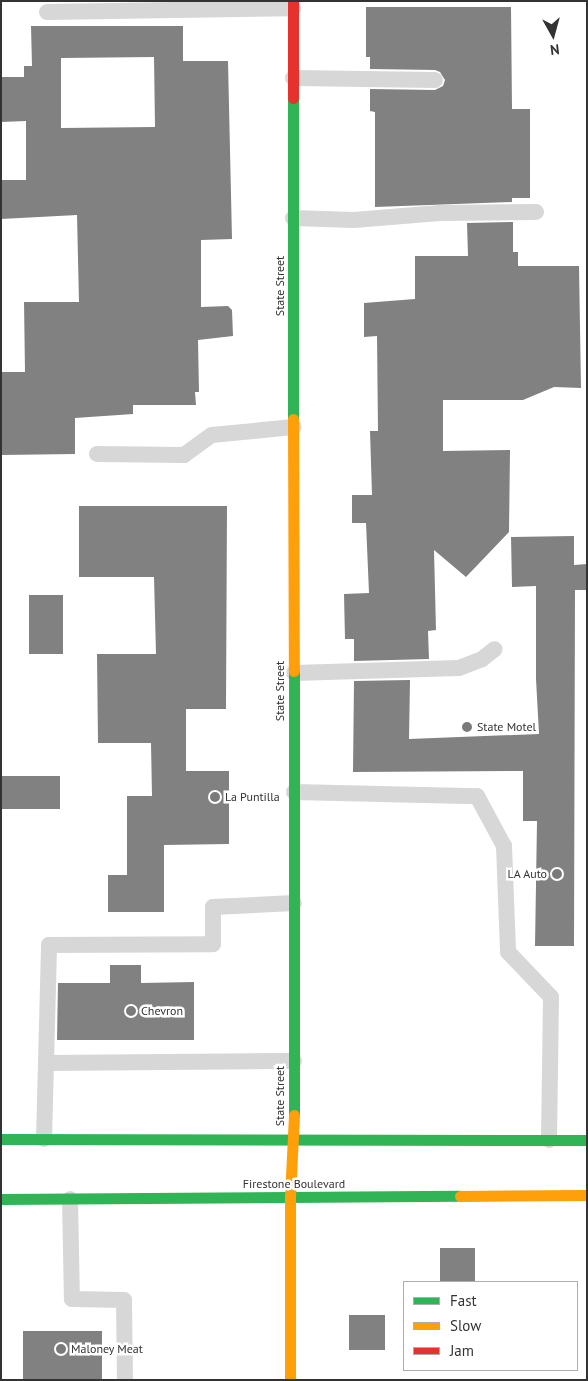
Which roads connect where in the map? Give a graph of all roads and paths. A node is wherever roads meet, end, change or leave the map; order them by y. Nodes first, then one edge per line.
1 (293, 5) edge
2 (47, 12) dead end
3 (293, 78) junction
4 (435, 80) dead end
5 (536, 212) dead end
6 (293, 218) junction
7 (294, 427) junction
8 (97, 454) dead end
9 (495, 649) dead end
10 (294, 673) junction
11 (294, 792) junction
12 (294, 903) junction
13 (294, 1061) junction
14 (46, 1063) junction
15 (294, 1138) junction
16 (1, 1139) edge
17 (44, 1139) junction
18 (549, 1140) junction
19 (587, 1140) edge
20 (587, 1195) edge
21 (290, 1198) junction
22 (1, 1199) edge
23 (70, 1199) junction
24 (125, 1380) edge
25 (290, 1380) edge

1 - 2 lane
1 - 3 main road, State Street
3 - 4 lane
3 - 6 main road, State Street
5 - 6 lane
6 - 7 main road, State Street
7 - 8 lane
7 - 10 main road, State Street
9 - 10 lane
10 - 11 main road, State Street
11 - 12 main road, State Street
11 - 18 lane
12 - 13 main road, State Street
12 - 14 lane
13 - 14 lane
13 - 15 main road, State Street
14 - 17 lane
15 - 17 main road
15 - 18 main road
15 - 21 main road, State Street
16 - 17 main road
18 - 19 main road
20 - 21 main road, Firestone Boulevard
21 - 23 main road, Firestone Boulevard
21 - 25 main road, State Street
22 - 23 main road, Firestone Boulevard
23 - 24 lane

